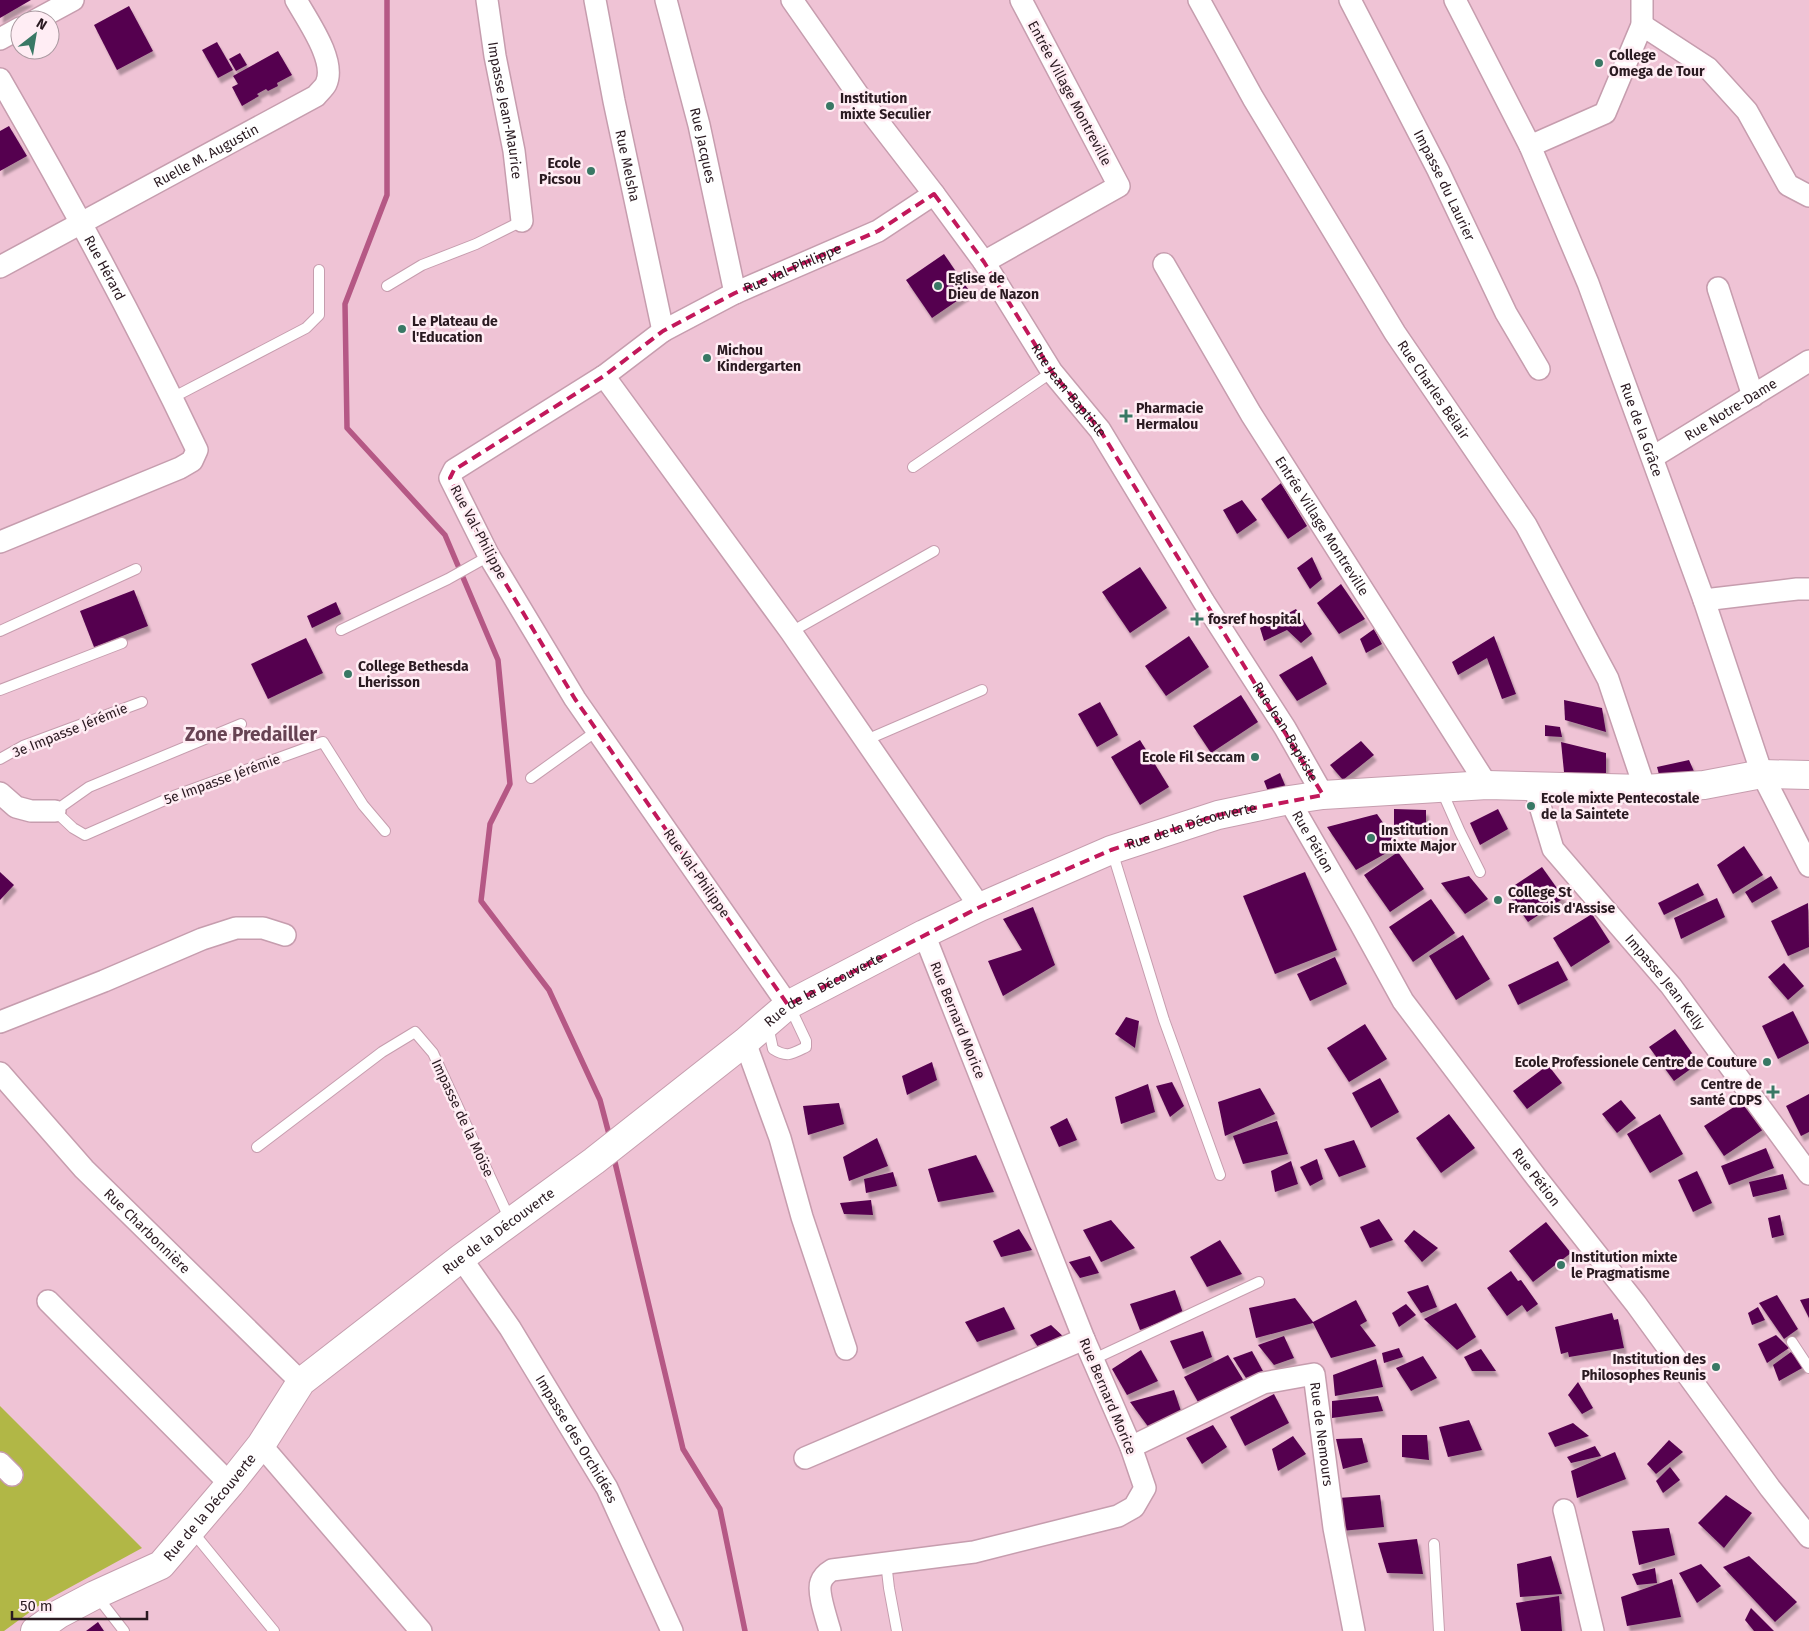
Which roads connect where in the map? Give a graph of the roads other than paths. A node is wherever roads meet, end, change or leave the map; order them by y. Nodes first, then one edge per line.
1 (74, 0) edge
2 (296, 0) edge
3 (487, 0) edge
4 (595, 0) edge
5 (666, 0) edge
6 (792, 0) edge
7 (1021, 0) edge
8 (1199, 0) edge
9 (1350, 0) edge
10 (1455, 0) edge
11 (1642, 0) edge
12 (55, 10) edge
13 (1642, 25) junction
14 (0, 79) edge
15 (1530, 146) junction
16 (934, 194) junction
17 (1809, 196) edge
18 (522, 221) joint
19 (81, 224) junction
20 (984, 262) junction
21 (1164, 264) dead end
22 (0, 267) edge
23 (319, 270) dead end
24 (386, 286) dead end
25 (1718, 288) dead end
26 (735, 293) junction
27 (662, 331) junction
28 (1809, 361) edge
29 (1539, 368) dead end
30 (1052, 372) junction
31 (604, 376) junction
32 (1753, 396) junction
33 (172, 398) junction
34 (1653, 457) junction
35 (913, 467) dead end
36 (0, 542) edge
37 (934, 552) dead end
38 (482, 561) junction
39 (136, 569) dead end
40 (1809, 589) edge
41 (1704, 600) junction
42 (342, 630) dead end
43 (0, 631) edge
44 (791, 632) junction
45 (122, 643) dead end
46 (0, 690) edge
47 (982, 690) dead end
48 (142, 702) dead end
49 (241, 724) dead end
50 (598, 730) junction
51 (866, 740) junction
52 (0, 759) edge
53 (1762, 774) junction
54 (1809, 775) edge
55 (531, 778) dead end
56 (1487, 785) junction
57 (1534, 786) junction
58 (1441, 788) junction
59 (1645, 789) junction
60 (0, 793) edge
61 (1323, 795) junction
62 (1289, 800) junction
63 (55, 811) junction
64 (385, 831) dead end
65 (1111, 850) junction
66 (1809, 866) edge
67 (1480, 872) dead end
68 (980, 907) junction
69 (924, 934) junction
70 (285, 935) dead end
71 (788, 1005) junction
72 (0, 1022) edge
73 (768, 1022) junction
74 (745, 1042) junction
75 (0, 1074) edge
76 (257, 1147) dead end
77 (1809, 1174) edge
78 (1220, 1175) dead end
79 (510, 1221) junction
80 (461, 1258) junction
81 (1260, 1282) dead end
82 (48, 1301) dead end
83 (1084, 1339) junction
84 (1792, 1342) dead end
85 (846, 1350) dead end
86 (1094, 1359) junction
87 (1809, 1368) edge
88 (301, 1382) junction
89 (261, 1446) junction
90 (1131, 1447) junction
91 (805, 1458) dead end
92 (230, 1484) junction
93 (1564, 1510) dead end
94 (191, 1530) junction
95 (1809, 1537) edge
96 (1434, 1544) dead end
97 (886, 1562) junction
98 (95, 1595) junction
99 (35, 1631) edge
100 (124, 1631) edge
101 (274, 1631) edge
102 (421, 1631) edge
103 (672, 1631) edge
104 (830, 1631) edge
105 (898, 1631) edge
106 (1354, 1631) edge
107 (1439, 1631) edge
108 (1593, 1631) edge

1 - 12 street
2 - 19 street, Ruelle M. Augustin
3 - 18 street, Impasse Jean-Maurice
4 - 27 street, Rue Melsha
5 - 26 street, Rue Jacques
6 - 16 street, Rue Jean-Baptiste
7 - 20 street, Entrée Village Montreville
8 - 59 street, Rue Charles Bélair
9 - 29 street, Impasse du Laurier
10 - 15 street, Rue de la Grâce
11 - 13 street
13 - 15 street
13 - 17 street
14 - 19 street, Rue Hérard
15 - 34 street, Rue de la Grâce
16 - 20 street, Rue Jean-Baptiste
16 - 26 street, Rue Val-Philippe
18 - 24 lane
19 - 22 street, Ruelle M. Augustin
19 - 33 street, Rue Hérard
20 - 30 street, Rue Jean-Baptiste
21 - 56 street, Entrée Village Montreville
23 - 33 lane
25 - 32 street
26 - 27 street, Rue Val-Philippe
27 - 31 street, Rue Val-Philippe
28 - 32 street, Rue Notre-Dame
30 - 35 lane
30 - 61 street, Rue Jean-Baptiste
31 - 38 street, Rue Val-Philippe
31 - 44 street
32 - 34 street, Rue Notre-Dame
33 - 36 street, Rue Hérard
34 - 41 street, Rue de la Grâce
37 - 44 lane
38 - 42 lane
38 - 50 street, Rue Val-Philippe
39 - 43 lane
40 - 41 street
41 - 53 street, Rue de la Grâce
44 - 51 street
45 - 46 lane
47 - 51 lane
48 - 52 lane, 3e Impasse Jérémie
49 - 63 lane
50 - 55 lane
50 - 71 street, Rue Val-Philippe
51 - 68 street
53 - 54 street, Rue de la Découverte
53 - 59 street, Rue de la Découverte
53 - 66 street, Rue de la Grâce
56 - 57 street, Rue de la Découverte
56 - 58 street, Rue de la Découverte
57 - 59 street, Rue de la Découverte
57 - 77 street, Impasse Jean Kelly
58 - 61 street, Rue de la Découverte
58 - 67 lane
60 - 63 street
61 - 62 street, Rue de la Découverte
62 - 65 street, Rue de la Découverte
62 - 95 street, Rue Pétion
63 - 64 lane, 5e Impasse Jérémie
65 - 68 street, Rue de la Découverte
65 - 78 lane
68 - 69 street, Rue de la Découverte
69 - 71 street, Rue de la Découverte
69 - 83 street, Rue Bernard Morice
70 - 72 street
71 - 73 street, Rue de la Découverte
71 - 73 lane
73 - 74 street, Rue de la Découverte
74 - 79 street, Rue de la Découverte
74 - 85 street
75 - 88 street, Rue Charbonnière
76 - 79 lane, Impasse de la Moïse
79 - 80 street, Rue de la Découverte
80 - 88 street, Rue de la Découverte
80 - 103 street, Impasse des Orchidées
81 - 86 lane
82 - 92 street
83 - 86 street, Rue Bernard Morice
83 - 91 street
84 - 87 lane
86 - 90 street, Rue Bernard Morice
88 - 89 street, Rue de la Découverte
89 - 92 street, Rue de la Découverte
89 - 102 street
90 - 97 street, Rue Bernard Morice
90 - 106 street, Rue de Nemours
92 - 94 street, Rue de la Découverte
93 - 108 street
94 - 98 street, Rue de la Découverte
94 - 101 lane
96 - 107 lane
97 - 104 street, Rue Bernard Morice
97 - 105 lane
98 - 99 street, Rue de la Découverte
98 - 100 lane

